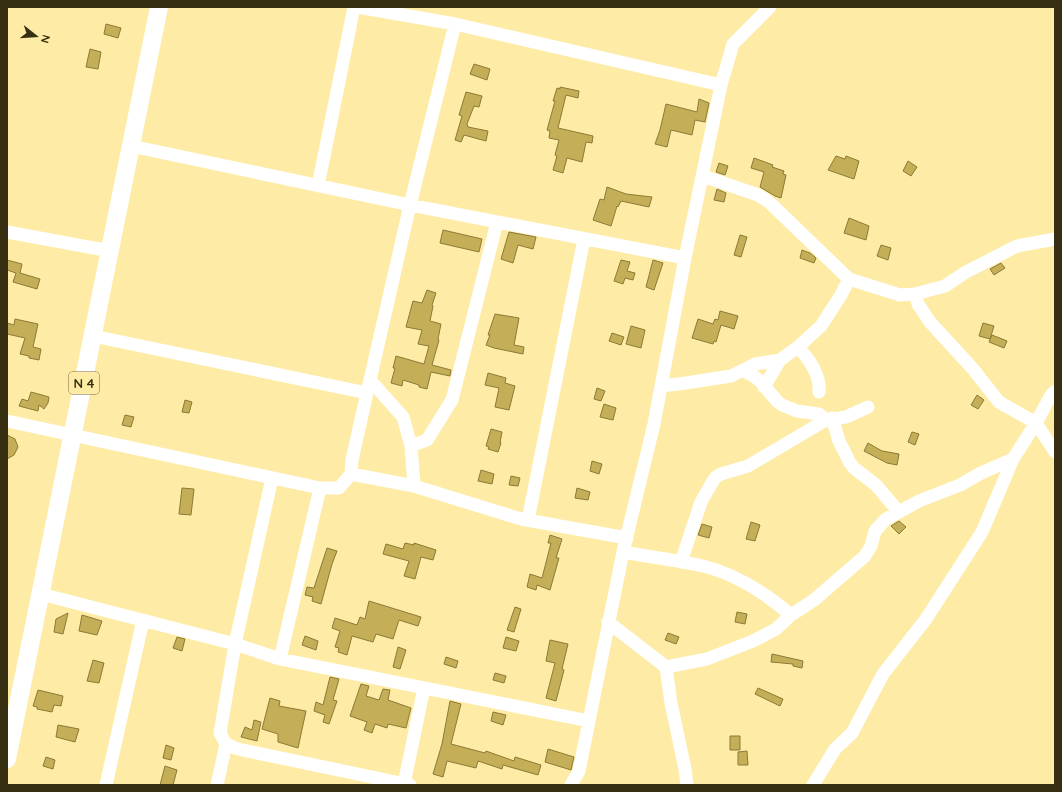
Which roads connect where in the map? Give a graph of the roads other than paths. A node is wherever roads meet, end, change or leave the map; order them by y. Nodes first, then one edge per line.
1 (159, 7) edge
2 (354, 7) edge
3 (358, 7) edge
4 (770, 7) edge
5 (454, 24) junction
6 (721, 85) junction
7 (131, 146) junction
8 (703, 176) junction
9 (318, 186) junction
10 (410, 205) junction
11 (497, 222) junction
12 (7, 232) edge
13 (584, 239) junction
14 (1055, 239) edge
15 (110, 251) junction
16 (685, 258) junction
17 (849, 279) junction
18 (915, 294) junction
19 (93, 336) junction
20 (798, 347) junction
21 (780, 360) junction
22 (743, 370) junction
23 (661, 386) junction
24 (368, 387) junction
25 (764, 387) junction
26 (1055, 391) edge
27 (819, 392) dead end
28 (868, 407) dead end
29 (829, 419) junction
30 (7, 421) edge
31 (1036, 423) junction
32 (73, 434) junction
33 (411, 446) junction
34 (1055, 452) edge
35 (1012, 459) junction
36 (351, 474) junction
37 (272, 478) junction
38 (414, 486) junction
39 (320, 488) junction
40 (898, 511) junction
41 (528, 520) junction
42 (627, 538) junction
43 (623, 552) junction
44 (681, 562) junction
45 (41, 594) junction
46 (791, 615) junction
47 (143, 620) junction
48 (608, 622) junction
49 (235, 644) junction
50 (280, 659) junction
51 (666, 667) junction
52 (424, 688) junction
53 (589, 721) junction
54 (226, 744) junction
55 (8, 752) edge
56 (407, 784) edge
57 (106, 785) edge
58 (217, 785) edge
59 (571, 785) edge
60 (687, 785) edge
61 (813, 785) edge

1 - 7 highway, N 4
2 - 9 street
3 - 5 street
4 - 6 street
5 - 6 street
5 - 10 street
6 - 8 street
7 - 9 street
7 - 15 highway, N 4
8 - 16 street
8 - 17 street
9 - 10 street
10 - 11 street
10 - 24 street
11 - 13 street
11 - 33 street
12 - 15 street
13 - 16 street
13 - 41 street
14 - 18 street
15 - 19 highway, N 4
16 - 23 street
17 - 18 street
17 - 20 street
18 - 31 street
19 - 24 street
19 - 32 highway, N 4
20 - 21 street
20 - 27 street
21 - 22 street
21 - 25 street
22 - 23 street
22 - 25 street
23 - 42 street
24 - 33 street
24 - 36 street
25 - 29 street
26 - 31 street
28 - 29 street
29 - 40 street
29 - 44 street
30 - 32 street
31 - 34 street
31 - 35 street
32 - 37 street
32 - 45 highway, N 4
33 - 38 street
35 - 40 street
35 - 61 street
36 - 38 street
36 - 39 street
37 - 39 street
37 - 49 street
38 - 41 street
39 - 50 street
40 - 46 street
41 - 42 street
42 - 43 street
43 - 44 street
43 - 48 street
44 - 46 street
45 - 47 street
45 - 55 highway, N 4
46 - 51 street
47 - 49 street
47 - 57 street
48 - 51 street
48 - 53 street
49 - 50 street
49 - 54 street
50 - 52 street
51 - 60 street
52 - 53 street
52 - 56 street
53 - 59 street
54 - 56 street
54 - 58 street

